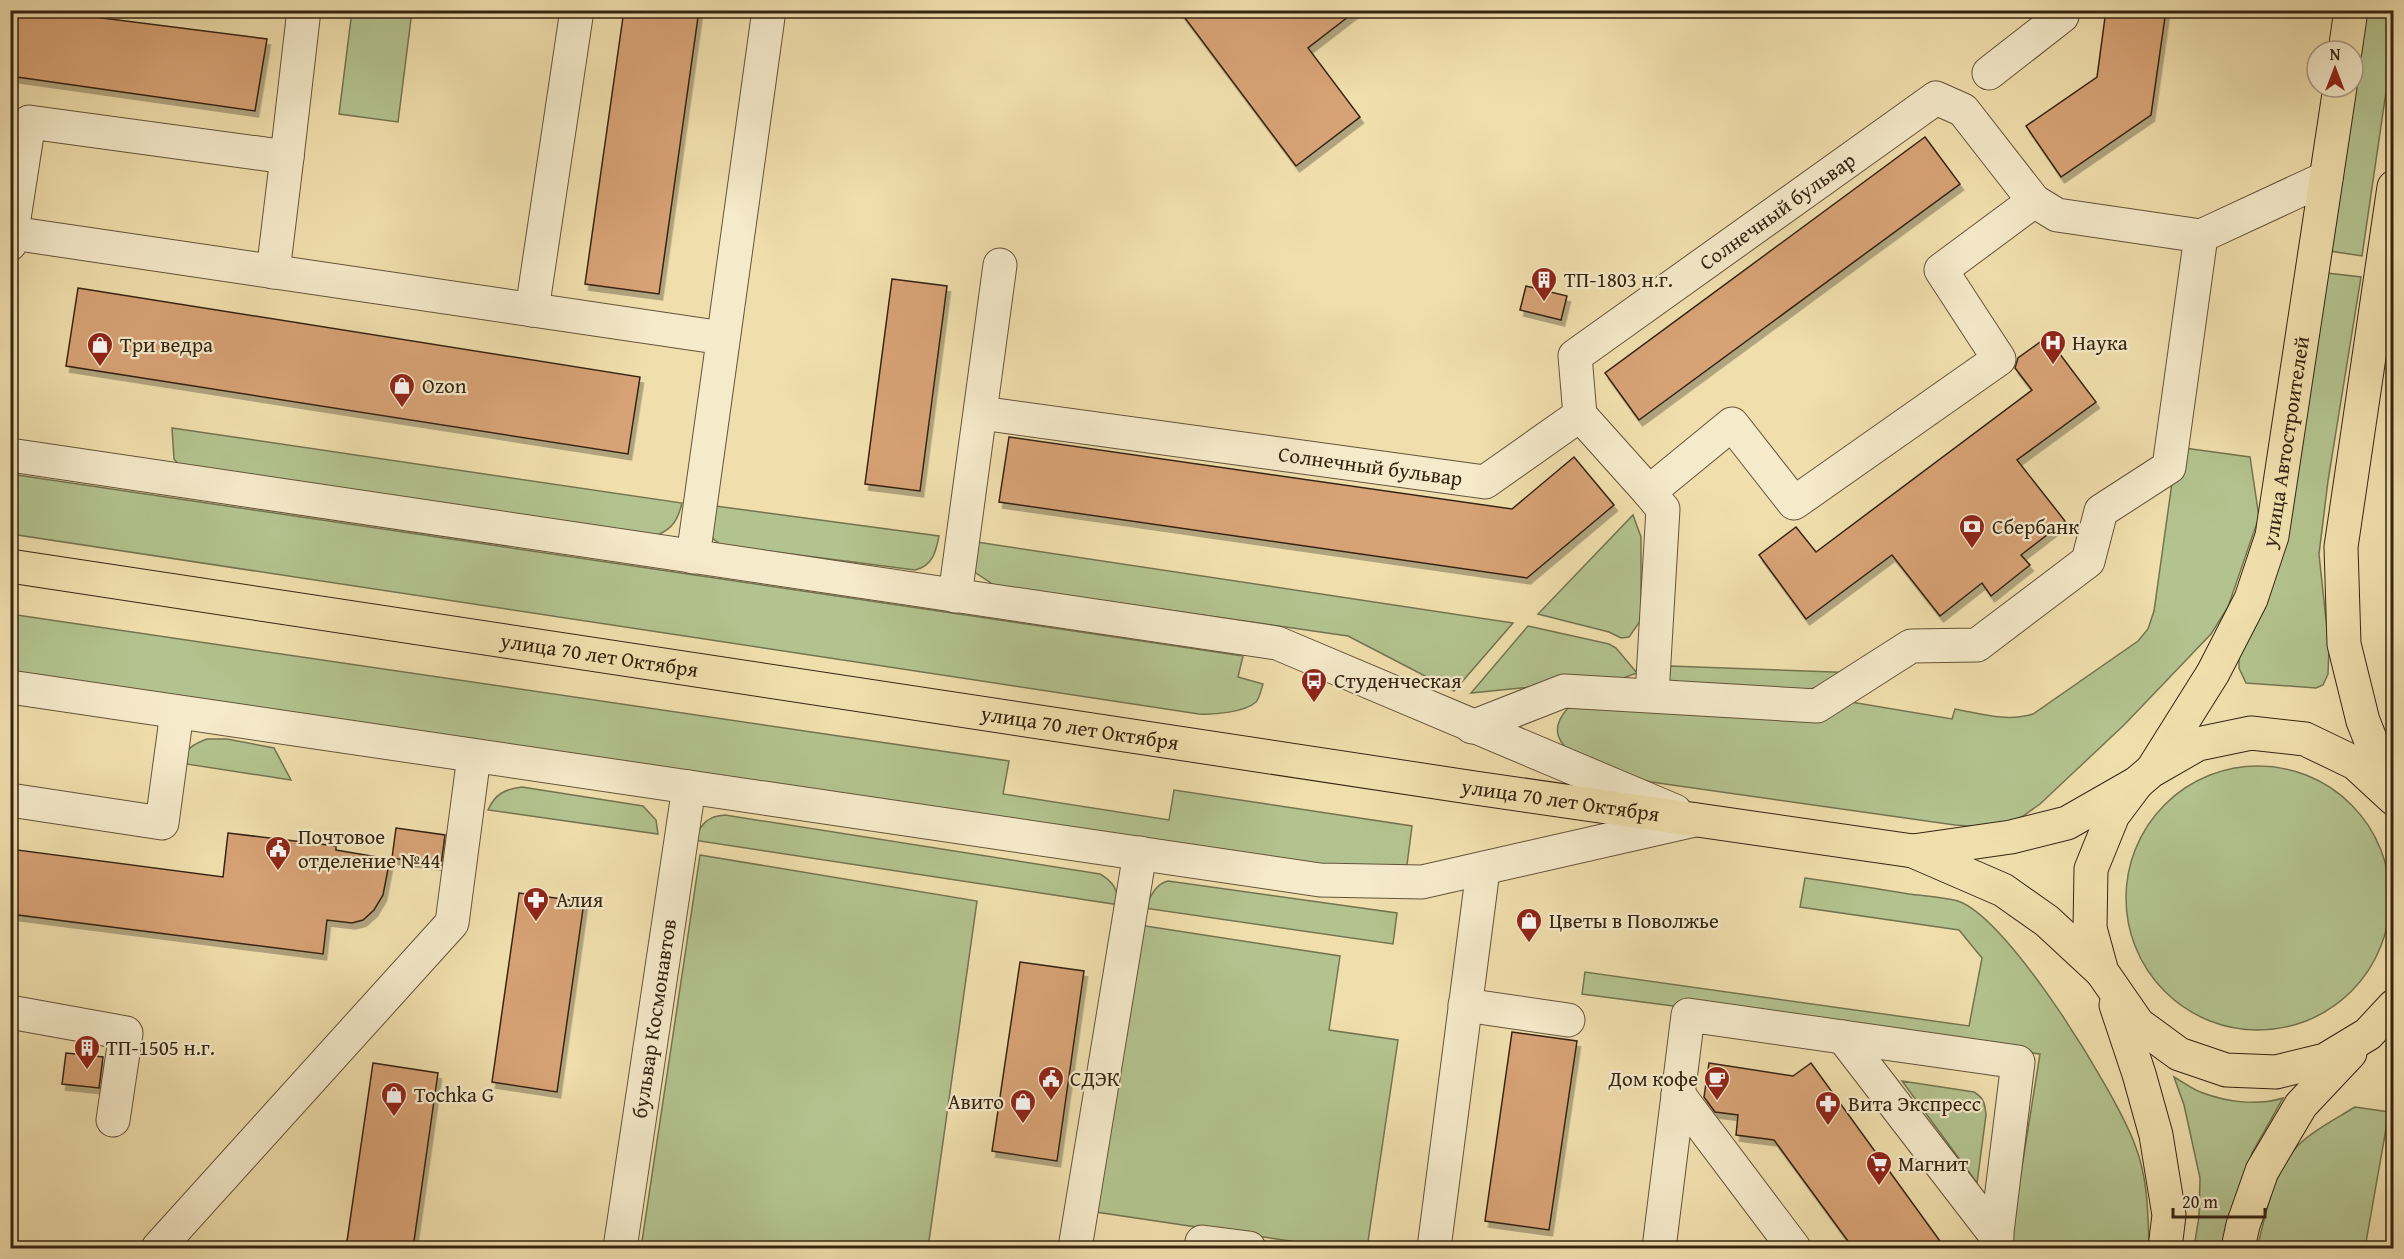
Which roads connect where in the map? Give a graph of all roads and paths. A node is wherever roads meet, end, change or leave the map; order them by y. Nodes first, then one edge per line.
1 (304, 10) edge
2 (578, 10) edge
3 (769, 10) edge
4 (2063, 10) edge
5 (2351, 10) edge
6 (2347, 39) edge
7 (1989, 73) dead end
8 (2338, 99) edge
9 (287, 158) junction
10 (2326, 178) junction
11 (2394, 187) edge
12 (2034, 201) junction
13 (2201, 237) junction
14 (11, 239) edge
15 (1000, 265) dead end
16 (273, 272) junction
17 (532, 310) junction
18 (723, 338) junction
19 (981, 412) junction
20 (1580, 415) junction
21 (10, 455) edge
22 (1648, 492) junction
23 (693, 557) junction
24 (10, 566) edge
25 (956, 596) junction
26 (10, 687) edge
27 (1652, 695) junction
28 (177, 712) junction
29 (1472, 727) junction
30 (474, 756) junction
31 (2144, 777) junction
32 (689, 787) junction
33 (2394, 799) edge
34 (10, 800) edge
35 (1696, 820) junction
36 (1913, 851) junction
37 (1140, 853) junction
38 (1483, 870) junction
39 (2105, 978) junction
40 (1465, 1005) junction
41 (10, 1011) edge
42 (2385, 1017) edge
43 (1568, 1020) dead end
44 (1843, 1037) junction
45 (1678, 1094) junction
46 (113, 1120) dead end
47 (1996, 1243) edge
48 (158, 1248) edge
49 (620, 1248) edge
50 (1075, 1248) edge
51 (1201, 1248) edge
52 (1249, 1248) edge
53 (1434, 1248) edge
54 (1659, 1248) edge
55 (1794, 1248) edge
56 (2165, 1248) edge
57 (2238, 1248) edge

1 - 9 street
2 - 17 street
3 - 18 street
4 - 7 street
5 - 6 main road
8 - 10 main road, улица Автостроителей
9 - 14 street
9 - 16 street
10 - 13 street
10 - 31 main road, улица Автостроителей
11 - 33 main road
12 - 13 street, Солнечный бульвар
12 - 20 street, Солнечный бульвар
12 - 22 street
13 - 27 street
14 - 16 street
15 - 19 street
16 - 17 street
17 - 18 street
18 - 23 street
19 - 20 street, Солнечный бульвар
19 - 25 street
20 - 22 street
21 - 23 street
22 - 27 street
23 - 25 street
24 - 35 main road, улица 70 лет Октября
25 - 29 street
26 - 28 street
27 - 29 street
28 - 30 street
28 - 34 street
29 - 35 street
30 - 32 street
30 - 48 street
31 - 33 main road, улица 70 лет Октября
31 - 36 main road, улица 70 лет Октября
31 - 39 main road, улица Автостроителей
32 - 37 street
32 - 49 street, бульвар Космонавтов
35 - 36 main road, улица 70 лет Октября
35 - 38 street
36 - 39 main road
37 - 38 street
37 - 50 street
38 - 40 street
39 - 42 main road
39 - 56 main road
40 - 43 street
40 - 53 street
41 - 46 street
42 - 57 main road
44 - 45 street
44 - 47 street
44 - 47 street
45 - 54 street
45 - 55 street
51 - 52 street

